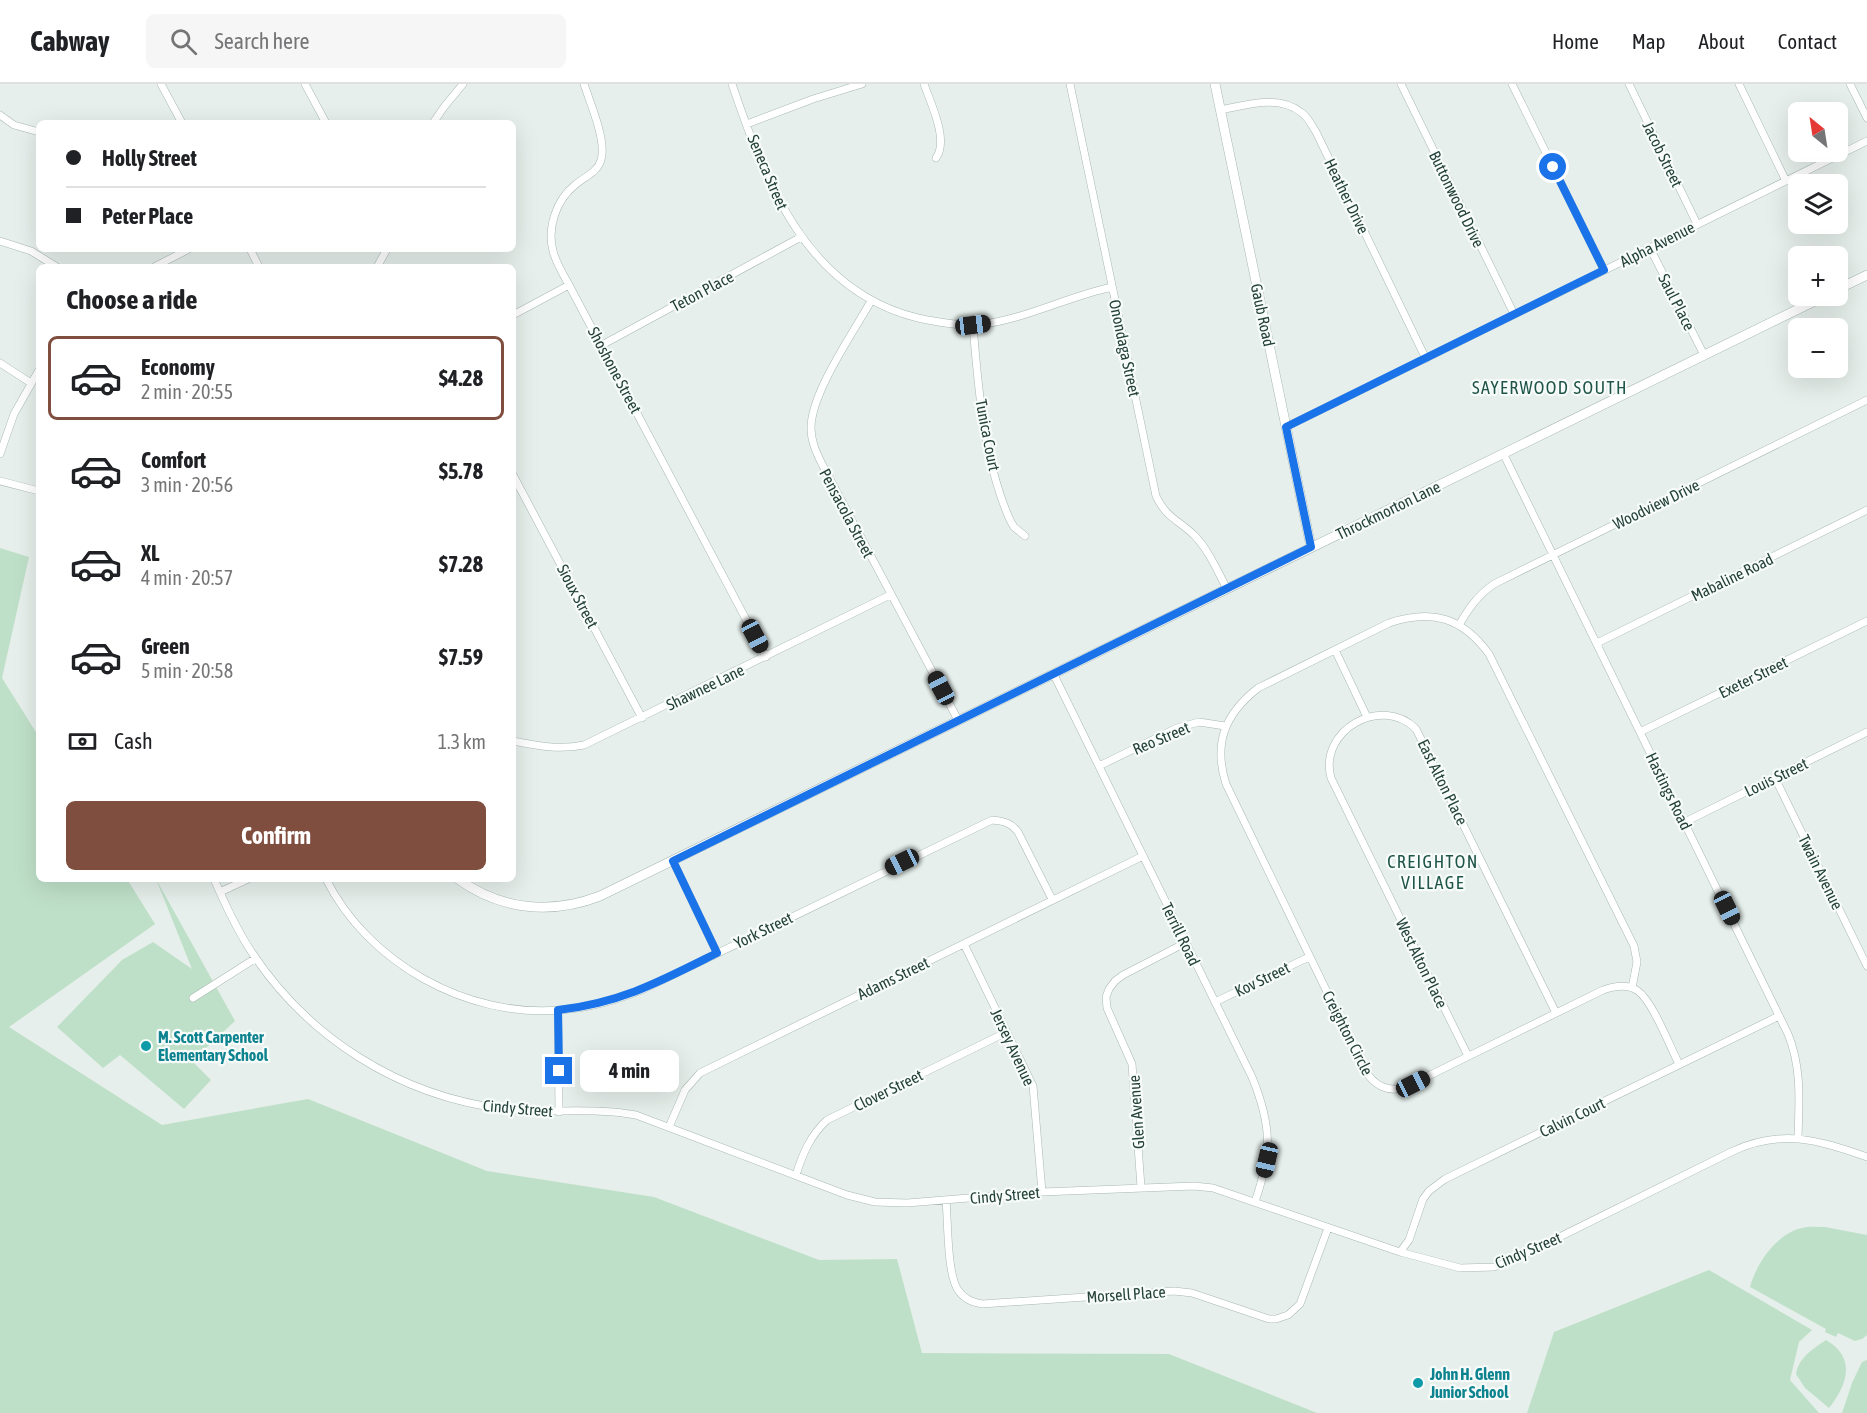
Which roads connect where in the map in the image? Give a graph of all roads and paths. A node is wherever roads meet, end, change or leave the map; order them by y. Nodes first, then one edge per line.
1 (161, 84) edge
2 (305, 84) edge
3 (464, 84) edge
4 (584, 84) edge
5 (732, 84) edge
6 (862, 84) edge
7 (924, 84) edge
8 (1070, 84) edge
9 (1215, 84) edge
10 (1401, 84) edge
11 (1512, 84) edge
12 (1629, 84) edge
13 (1739, 84) edge
14 (1850, 84) edge
15 (1220, 110) junction
16 (0, 115) edge
17 (1867, 118) edge
18 (179, 120) edge
19 (324, 120) edge
20 (435, 120) edge
21 (747, 124) junction
22 (36, 131) edge
23 (1867, 141) edge
24 (936, 158) dead end
25 (1786, 180) junction
26 (1697, 224) junction
27 (801, 237) junction
28 (0, 241) edge
29 (1650, 248) junction
30 (183, 252) edge
31 (52, 264) edge
32 (160, 264) edge
33 (1604, 270) junction
34 (1867, 275) edge
35 (1848, 284) edge
36 (569, 285) junction
37 (1112, 287) junction
38 (871, 301) junction
39 (1804, 306) edge
40 (516, 313) edge
41 (1514, 314) junction
42 (973, 325) junction
43 (602, 345) junction
44 (1704, 355) junction
45 (1426, 358) junction
46 (0, 363) edge
47 (36, 375) edge
48 (31, 383) junction
49 (1867, 400) edge
50 (1286, 427) junction
51 (1503, 453) junction
52 (0, 454) edge
53 (0, 481) edge
54 (516, 481) edge
55 (36, 490) edge
56 (1867, 510) edge
57 (1024, 536) dead end
58 (1311, 547) junction
59 (1553, 554) junction
60 (1227, 589) junction
61 (890, 595) junction
62 (1867, 621) edge
63 (1459, 625) junction
64 (1597, 643) junction
65 (1335, 651) junction
66 (766, 657) junction
67 (1054, 675) junction
68 (1367, 717) junction
69 (642, 718) junction
70 (958, 720) junction
71 (1226, 726) junction
72 (1640, 732) junction
73 (1866, 736) edge
74 (516, 742) edge
75 (1099, 766) junction
76 (1775, 778) junction
77 (1685, 822) junction
78 (1143, 856) junction
79 (673, 861) junction
80 (215, 882) edge
81 (242, 882) edge
82 (328, 882) edge
83 (463, 882) edge
84 (220, 892) junction
85 (1052, 899) junction
86 (1185, 943) junction
87 (964, 944) junction
88 (717, 953) junction
89 (1309, 957) junction
90 (256, 958) junction
91 (1867, 966) edge
92 (1632, 988) junction
93 (193, 998) dead end
94 (1215, 1002) junction
95 (558, 1010) junction
96 (1556, 1013) junction
97 (1779, 1016) junction
98 (1007, 1032) junction
99 (1468, 1056) junction
100 (1679, 1064) junction
101 (559, 1112) junction
102 (669, 1127) junction
103 (1798, 1138) junction
104 (1867, 1157) edge
105 (796, 1175) junction
106 (1141, 1187) junction
107 (1042, 1192) junction
108 (946, 1200) junction
109 (1255, 1202) junction
110 (1328, 1228) junction
111 (1400, 1252) junction

1 - 18 street
2 - 19 street
3 - 20 street
4 - 36 street, Shoshone Street
5 - 21 street, Seneca Street
6 - 21 street
7 - 24 street
8 - 37 street, Onondaga Street
9 - 15 street, Gaub Road
10 - 41 street, Buttonwood Drive
11 - 33 street
12 - 26 street, Jacob Street
13 - 25 street
14 - 17 street
15 - 45 street, Heather Drive
15 - 50 street, Gaub Road
16 - 22 street
21 - 27 street, Seneca Street
23 - 25 street, Alpha Avenue
25 - 26 street, Alpha Avenue
26 - 29 street, Alpha Avenue
27 - 38 street, Seneca Street
27 - 43 street, Teton Place
28 - 31 street
29 - 33 street, Alpha Avenue
29 - 44 street, Saul Place
30 - 32 street
33 - 41 street, Alpha Avenue
34 - 35 street
36 - 40 street
36 - 43 street, Shoshone Street
37 - 42 street, Seneca Street
37 - 60 street, Onondaga Street
38 - 42 street, Seneca Street
38 - 61 street, Pensacola Street
39 - 44 street, Throckmorton Lane
41 - 45 street, Alpha Avenue
42 - 57 street, Tunica Court
43 - 66 street, Shoshone Street
44 - 51 street, Throckmorton Lane
45 - 50 street, Alpha Avenue
46 - 48 street
47 - 48 street
48 - 52 street
49 - 59 street, Woodview Drive
50 - 58 street, Gaub Road
51 - 58 street, Throckmorton Lane
51 - 59 street, Hastings Road
53 - 55 street
54 - 69 street, Sioux Street
56 - 64 street, Mabaline Road
58 - 60 street, Throckmorton Lane
59 - 63 street, Woodview Drive
59 - 64 street, Hastings Road
60 - 67 street, Throckmorton Lane
61 - 66 street, Shawnee Lane
61 - 70 street, Pensacola Street
62 - 72 street, Exeter Street
63 - 65 street, Creighton Circle
63 - 92 street, Creighton Circle
64 - 72 street, Hastings Road
65 - 68 street
65 - 71 street, Creighton Circle
66 - 69 street, Shawnee Lane
67 - 70 street, Throckmorton Lane
67 - 75 street, Terrill Road
68 - 96 street, East Alton Place
68 - 99 street, West Alton Place
69 - 74 street, Shawnee Lane
70 - 79 street, Throckmorton Lane
71 - 75 street, Reo Street
71 - 89 street, Creighton Circle
72 - 77 street, Hastings Road
73 - 76 street, Louis Street
75 - 78 street, Terrill Road
76 - 77 street, Louis Street
76 - 91 street, Twain Avenue
77 - 97 street, Hastings Road
78 - 85 street, Adams Street
78 - 86 street, Terrill Road
79 - 83 street, Throckmorton Lane
79 - 88 street
80 - 84 street, Cindy Street
81 - 84 street
82 - 95 street, York Street
84 - 90 street, Cindy Street
85 - 87 street, Adams Street
85 - 88 street, York Street
86 - 94 street, Terrill Road
86 - 106 street, Glen Avenue
87 - 98 street, Jersey Avenue
87 - 102 street, Adams Street
88 - 95 street, York Street
89 - 94 street, Kov Street
89 - 99 street, Creighton Circle
90 - 93 street
90 - 101 street, Cindy Street
92 - 96 street, Creighton Circle
92 - 100 street
94 - 109 street, Terrill Road
95 - 101 street
96 - 99 street, Creighton Circle
97 - 100 street, Calvin Court
97 - 103 street, Hastings Road
98 - 105 street, Clover Street
98 - 107 street, Jersey Avenue
100 - 111 street, Calvin Court
101 - 102 street, Cindy Street
102 - 105 street, Cindy Street
103 - 104 street, Cindy Street
103 - 111 street, Cindy Street
105 - 108 street, Cindy Street
106 - 107 street, Cindy Street
106 - 109 street, Cindy Street
107 - 108 street, Cindy Street
108 - 110 street, Morsell Place
109 - 110 street, Cindy Street
110 - 111 street, Cindy Street

